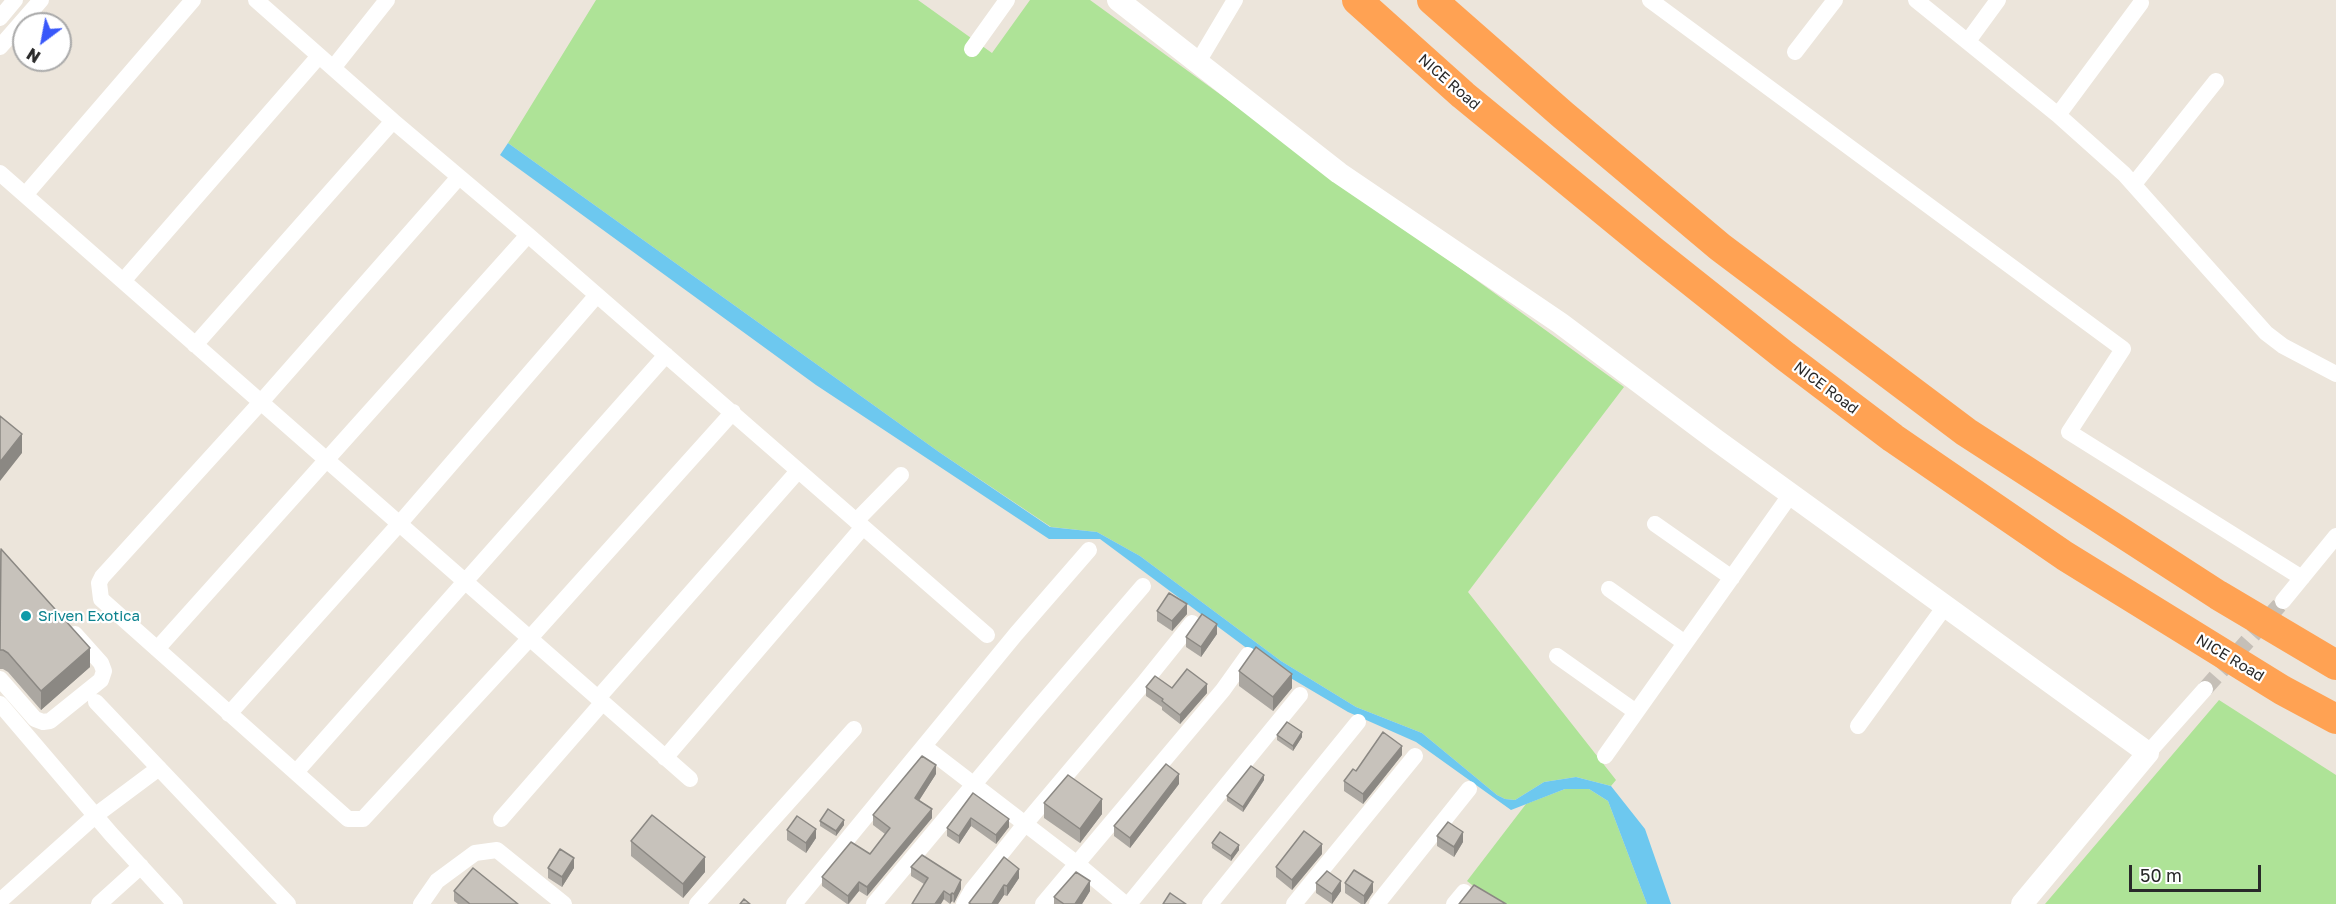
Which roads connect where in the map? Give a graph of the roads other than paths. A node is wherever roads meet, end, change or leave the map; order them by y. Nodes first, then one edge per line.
1 (15, 0) edge
2 (41, 0) edge
3 (193, 0) edge
4 (387, 0) edge
5 (1007, 0) edge
6 (1118, 0) edge
7 (1234, 0) edge
8 (1357, 0) edge
9 (1432, 0) edge
10 (1650, 0) edge
11 (1835, 0) edge
12 (1916, 0) edge
13 (1998, 0) edge
14 (266, 3) edge
15 (2141, 3) dead end
16 (0, 18) edge
17 (1968, 41) junction
18 (0, 48) edge
19 (972, 49) dead end
20 (1795, 52) dead end
21 (319, 56) junction
22 (1198, 62) junction
23 (333, 68) junction
24 (2216, 81) dead end
25 (2058, 115) junction
26 (393, 121) junction
27 (0, 173) edge
28 (459, 177) junction
29 (2134, 184) junction
30 (25, 195) junction
31 (528, 235) junction
32 (123, 281) junction
33 (597, 296) junction
34 (195, 345) junction
35 (666, 355) junction
36 (2336, 374) edge
37 (261, 402) junction
38 (733, 412) junction
39 (327, 460) junction
40 (798, 471) junction
41 (900, 476) dead end
42 (1791, 494) junction
43 (400, 523) junction
44 (859, 524) junction
45 (1655, 524) dead end
46 (2336, 536) edge
47 (1089, 550) dead end
48 (1732, 578) junction
49 (2302, 578) junction
50 (464, 580) junction
51 (1143, 586) dead end
52 (1609, 589) dead end
53 (2283, 601) tunnel mouth
54 (1946, 605) junction
55 (63, 621) edge
56 (1192, 623) dead end
57 (987, 635) dead end
58 (530, 638) junction
59 (1685, 643) junction
60 (157, 650) junction
61 (1248, 655) edge
62 (1557, 656) dead end
63 (2323, 658) edge
64 (2205, 689) tunnel mouth
65 (3, 693) edge
66 (1300, 695) dead end
67 (601, 700) junction
68 (96, 702) dead end
69 (1636, 712) junction
70 (229, 714) junction
71 (2336, 719) edge
72 (1358, 722) dead end
73 (1858, 726) dead end
74 (854, 729) dead end
75 (925, 747) junction
76 (2148, 753) junction
77 (1415, 756) dead end
78 (1605, 756) dead end
79 (665, 758) junction
80 (159, 768) junction
81 (297, 771) junction
82 (690, 779) dead end
83 (974, 785) junction
84 (1469, 789) dead end
85 (96, 815) junction
86 (501, 819) dead end
87 (1025, 824) junction
88 (1076, 863) junction
89 (141, 867) junction
90 (425, 899) edge
91 (0, 901) edge
92 (99, 904) edge
93 (175, 904) edge
94 (288, 904) edge
95 (442, 904) edge
96 (564, 904) edge
97 (697, 904) edge
98 (794, 904) edge
99 (874, 904) edge
100 (964, 904) edge
101 (1043, 904) edge
102 (1127, 904) edge
103 (1210, 904) edge
104 (1294, 904) edge
105 (1377, 904) edge
106 (2022, 904) edge

1 - 16 street
2 - 18 street
3 - 30 street
4 - 23 street
5 - 19 street
6 - 22 street
7 - 22 street
8 - 71 highway, NICE Road
9 - 63 highway
10 - 49 street
11 - 20 street
12 - 17 street
13 - 17 street
14 - 21 street
15 - 25 street
17 - 25 street
21 - 23 street
21 - 32 street
22 - 42 street
23 - 26 street
24 - 29 street
25 - 29 street
26 - 28 street
26 - 34 street
27 - 30 street
28 - 31 street
28 - 37 street
29 - 36 street
30 - 32 street
31 - 33 street
31 - 39 street
32 - 34 street
33 - 35 street
33 - 43 street
34 - 37 street
35 - 38 street
35 - 50 street
37 - 39 street
37 - 60 street
38 - 40 street
38 - 58 street
39 - 43 street
39 - 60 street
40 - 44 street
40 - 67 street
41 - 44 street
42 - 48 street
42 - 54 street
43 - 50 street
43 - 70 street
44 - 57 street
44 - 79 street
45 - 48 street
46 - 49 street
47 - 75 street
48 - 59 street
49 - 53 street
50 - 58 street
50 - 81 street
51 - 83 street
52 - 59 street
54 - 73 street
54 - 76 street
55 - 65 street
56 - 87 street
58 - 67 street
58 - 81 street
59 - 69 street
60 - 70 street
61 - 88 street
62 - 69 street
64 - 76 street
65 - 85 street
66 - 102 street
67 - 79 street
67 - 86 street
68 - 80 street
69 - 78 street
70 - 81 street
72 - 103 street
74 - 97 street
75 - 83 street
75 - 98 street
76 - 106 street
77 - 104 street
79 - 82 street
80 - 85 street
80 - 94 street
83 - 87 street
83 - 99 street
84 - 105 street
85 - 89 street
85 - 91 street
87 - 88 street
87 - 100 street
88 - 101 street
88 - 102 street
89 - 92 street
89 - 93 street
90 - 95 street
90 - 96 street

